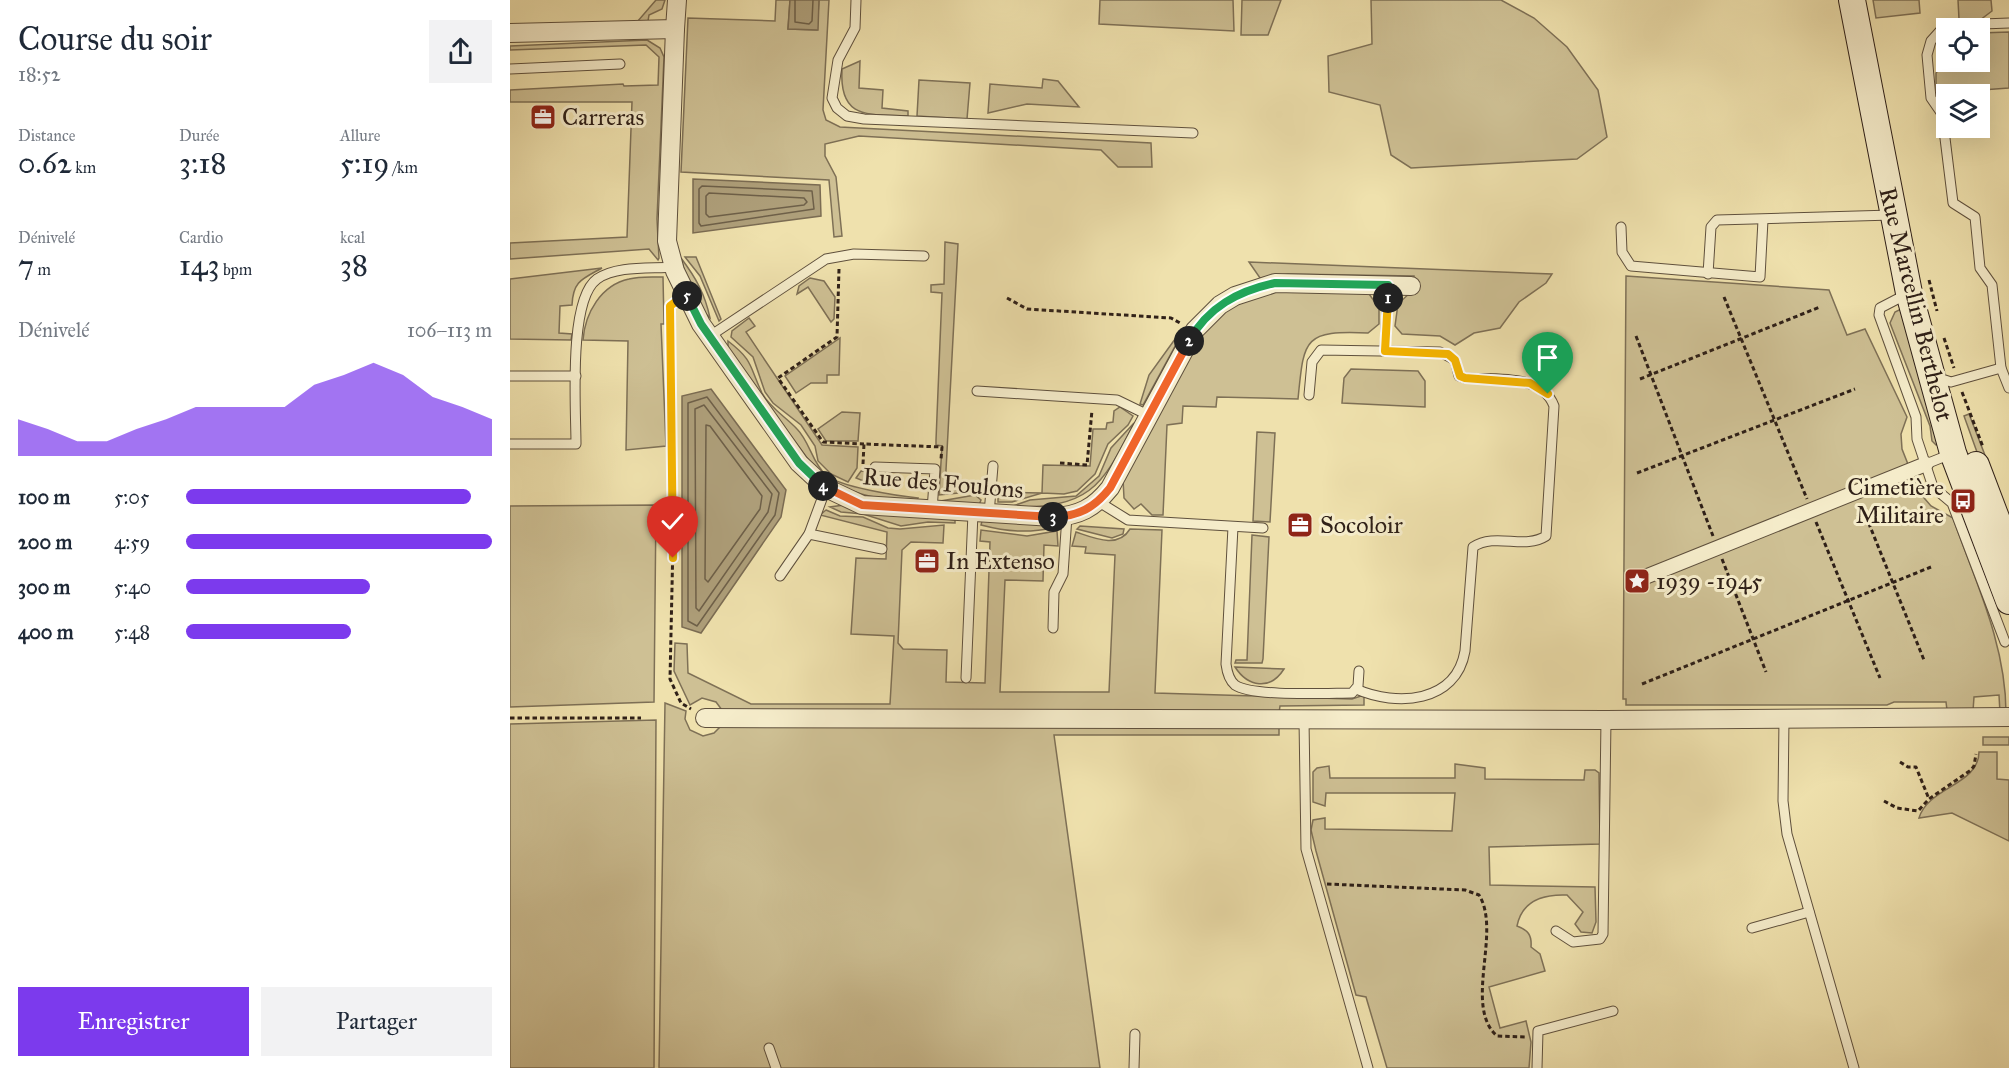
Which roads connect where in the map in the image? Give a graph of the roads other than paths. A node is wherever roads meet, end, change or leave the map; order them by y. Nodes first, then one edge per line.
1 (677, 0) edge
2 (856, 0) edge
3 (1852, 0) edge
4 (1860, 0) edge
5 (2009, 23) edge
6 (1990, 24) edge
7 (667, 29) junction
8 (510, 33) edge
9 (1936, 35) edge
10 (620, 64) dead end
11 (510, 69) edge
12 (1193, 133) dead end
13 (1892, 215) junction
14 (1763, 220) junction
15 (1621, 226) dead end
16 (1899, 245) junction
17 (924, 256) dead end
18 (674, 267) junction
19 (1708, 274) junction
20 (1388, 285) junction
21 (1411, 286) dead end
22 (1909, 292) junction
23 (710, 336) junction
24 (1385, 351) junction
25 (2001, 368) junction
26 (510, 376) edge
27 (576, 376) junction
28 (1954, 381) junction
29 (2009, 388) edge
30 (977, 391) dead end
31 (1309, 395) dead end
32 (1148, 415) junction
33 (510, 444) edge
34 (1953, 453) junction
35 (1926, 464) junction
36 (993, 466) dead end
37 (874, 467) road end
38 (826, 488) junction
39 (1099, 502) junction
40 (932, 510) junction
41 (981, 514) junction
42 (1067, 516) junction
43 (1233, 526) junction
44 (1263, 528) dead end
45 (808, 534) junction
46 (882, 549) dead end
47 (2009, 552) edge
48 (780, 576) dead end
49 (1645, 578) dead end
50 (2009, 601) edge
51 (1053, 628) dead end
52 (2005, 642) dead end
53 (1359, 671) dead end
54 (966, 678) dead end
55 (1356, 688) junction
56 (2009, 717) edge
57 (705, 718) road end
58 (1784, 718) junction
59 (1304, 720) junction
60 (1606, 720) junction
61 (1809, 912) junction
62 (1752, 928) dead end
63 (1556, 931) dead end
64 (1613, 1011) dead end
65 (1135, 1034) dead end
66 (769, 1048) dead end
67 (776, 1068) edge
68 (1134, 1068) edge
69 (1368, 1068) edge
70 (1537, 1068) edge
71 (1854, 1068) edge

1 - 7 street, Rue des Foulons
2 - 12 lane
3 - 13 main road, Rue Marcellin Berthelot
4 - 28 main road, Rue Marcellin Berthelot
5 - 6 lane
7 - 8 street
7 - 18 street, Rue des Foulons
9 - 25 lane
10 - 11 lane
13 - 14 lane
13 - 16 main road, Rue Marcellin Berthelot
14 - 19 lane
14 - 19 lane
15 - 19 lane
16 - 22 main road, Rue Marcellin Berthelot
16 - 28 lane
17 - 23 lane
18 - 23 street, Rue des Foulons
18 - 27 lane
20 - 21 street
20 - 24 lane
20 - 32 street
22 - 34 main road, Rue Marcellin Berthelot
22 - 35 lane
23 - 38 street, Rue des Foulons
24 - 31 lane
24 - 55 lane
25 - 28 lane
25 - 29 lane
26 - 27 lane
27 - 33 lane
28 - 47 main road, Rue Marcellin Berthelot
30 - 32 lane
32 - 39 street
34 - 35 lane
34 - 50 main road, Rue Marcellin Berthelot
35 - 49 street
35 - 52 lane
36 - 41 lane
37 - 40 lane
38 - 40 street, Rue des Foulons
38 - 45 lane
39 - 42 street, Rue des Foulons
39 - 43 lane
40 - 41 street, Rue des Foulons
41 - 42 street, Rue des Foulons
41 - 54 lane
42 - 51 lane
43 - 44 lane
43 - 55 lane
45 - 46 lane
45 - 48 lane
53 - 55 lane
56 - 58 street
57 - 59 street
58 - 60 street
58 - 61 lane
59 - 60 street
59 - 69 lane
60 - 63 lane
61 - 62 lane
61 - 71 lane
64 - 70 lane
65 - 68 lane
66 - 67 lane

